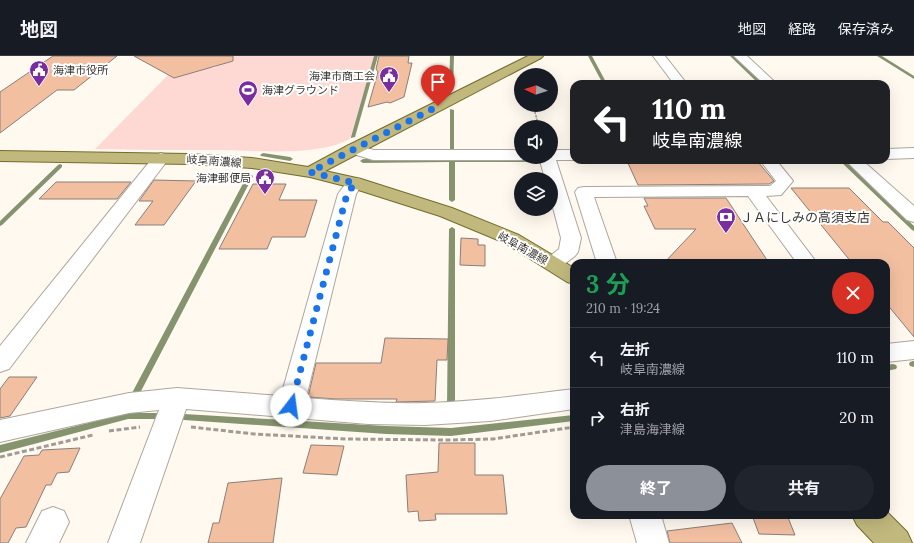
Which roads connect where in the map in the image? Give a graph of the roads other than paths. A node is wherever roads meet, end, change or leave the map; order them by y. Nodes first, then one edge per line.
1 (537, 56) edge
2 (659, 56) edge
3 (740, 56) edge
4 (677, 80) edge
5 (767, 80) edge
6 (352, 149) junction
7 (890, 154) edge
8 (914, 154) edge
9 (514, 155) edge
10 (558, 155) edge
11 (570, 155) edge
12 (0, 156) edge
13 (160, 158) junction
14 (549, 164) edge
15 (771, 164) edge
16 (857, 164) edge
17 (310, 172) junction
18 (355, 183) junction
19 (753, 191) junction
20 (914, 216) edge
21 (606, 259) edge
22 (804, 259) edge
23 (552, 264) junction
24 (570, 275) edge
25 (914, 350) edge
26 (890, 353) edge
27 (0, 363) edge
28 (177, 398) junction
29 (570, 400) edge
30 (291, 406) junction
31 (0, 431) edge
32 (646, 519) edge
33 (872, 519) edge
34 (124, 543) edge
35 (654, 543) edge
36 (896, 543) edge

1 - 6 main road
2 - 4 street
3 - 5 street
6 - 9 street
6 - 17 main road
7 - 8 street
10 - 11 street
12 - 13 main road, 岐阜南濃線
13 - 17 main road, 岐阜南濃線
13 - 27 street
14 - 23 street
15 - 19 street
16 - 20 street
17 - 18 main road, 岐阜南濃線
18 - 23 main road, 岐阜南濃線
18 - 30 street
19 - 21 street
19 - 22 street
23 - 24 main road, 岐阜南濃線
25 - 26 street
28 - 30 street
28 - 31 street
28 - 34 street
29 - 30 street
32 - 35 street
33 - 36 main road

